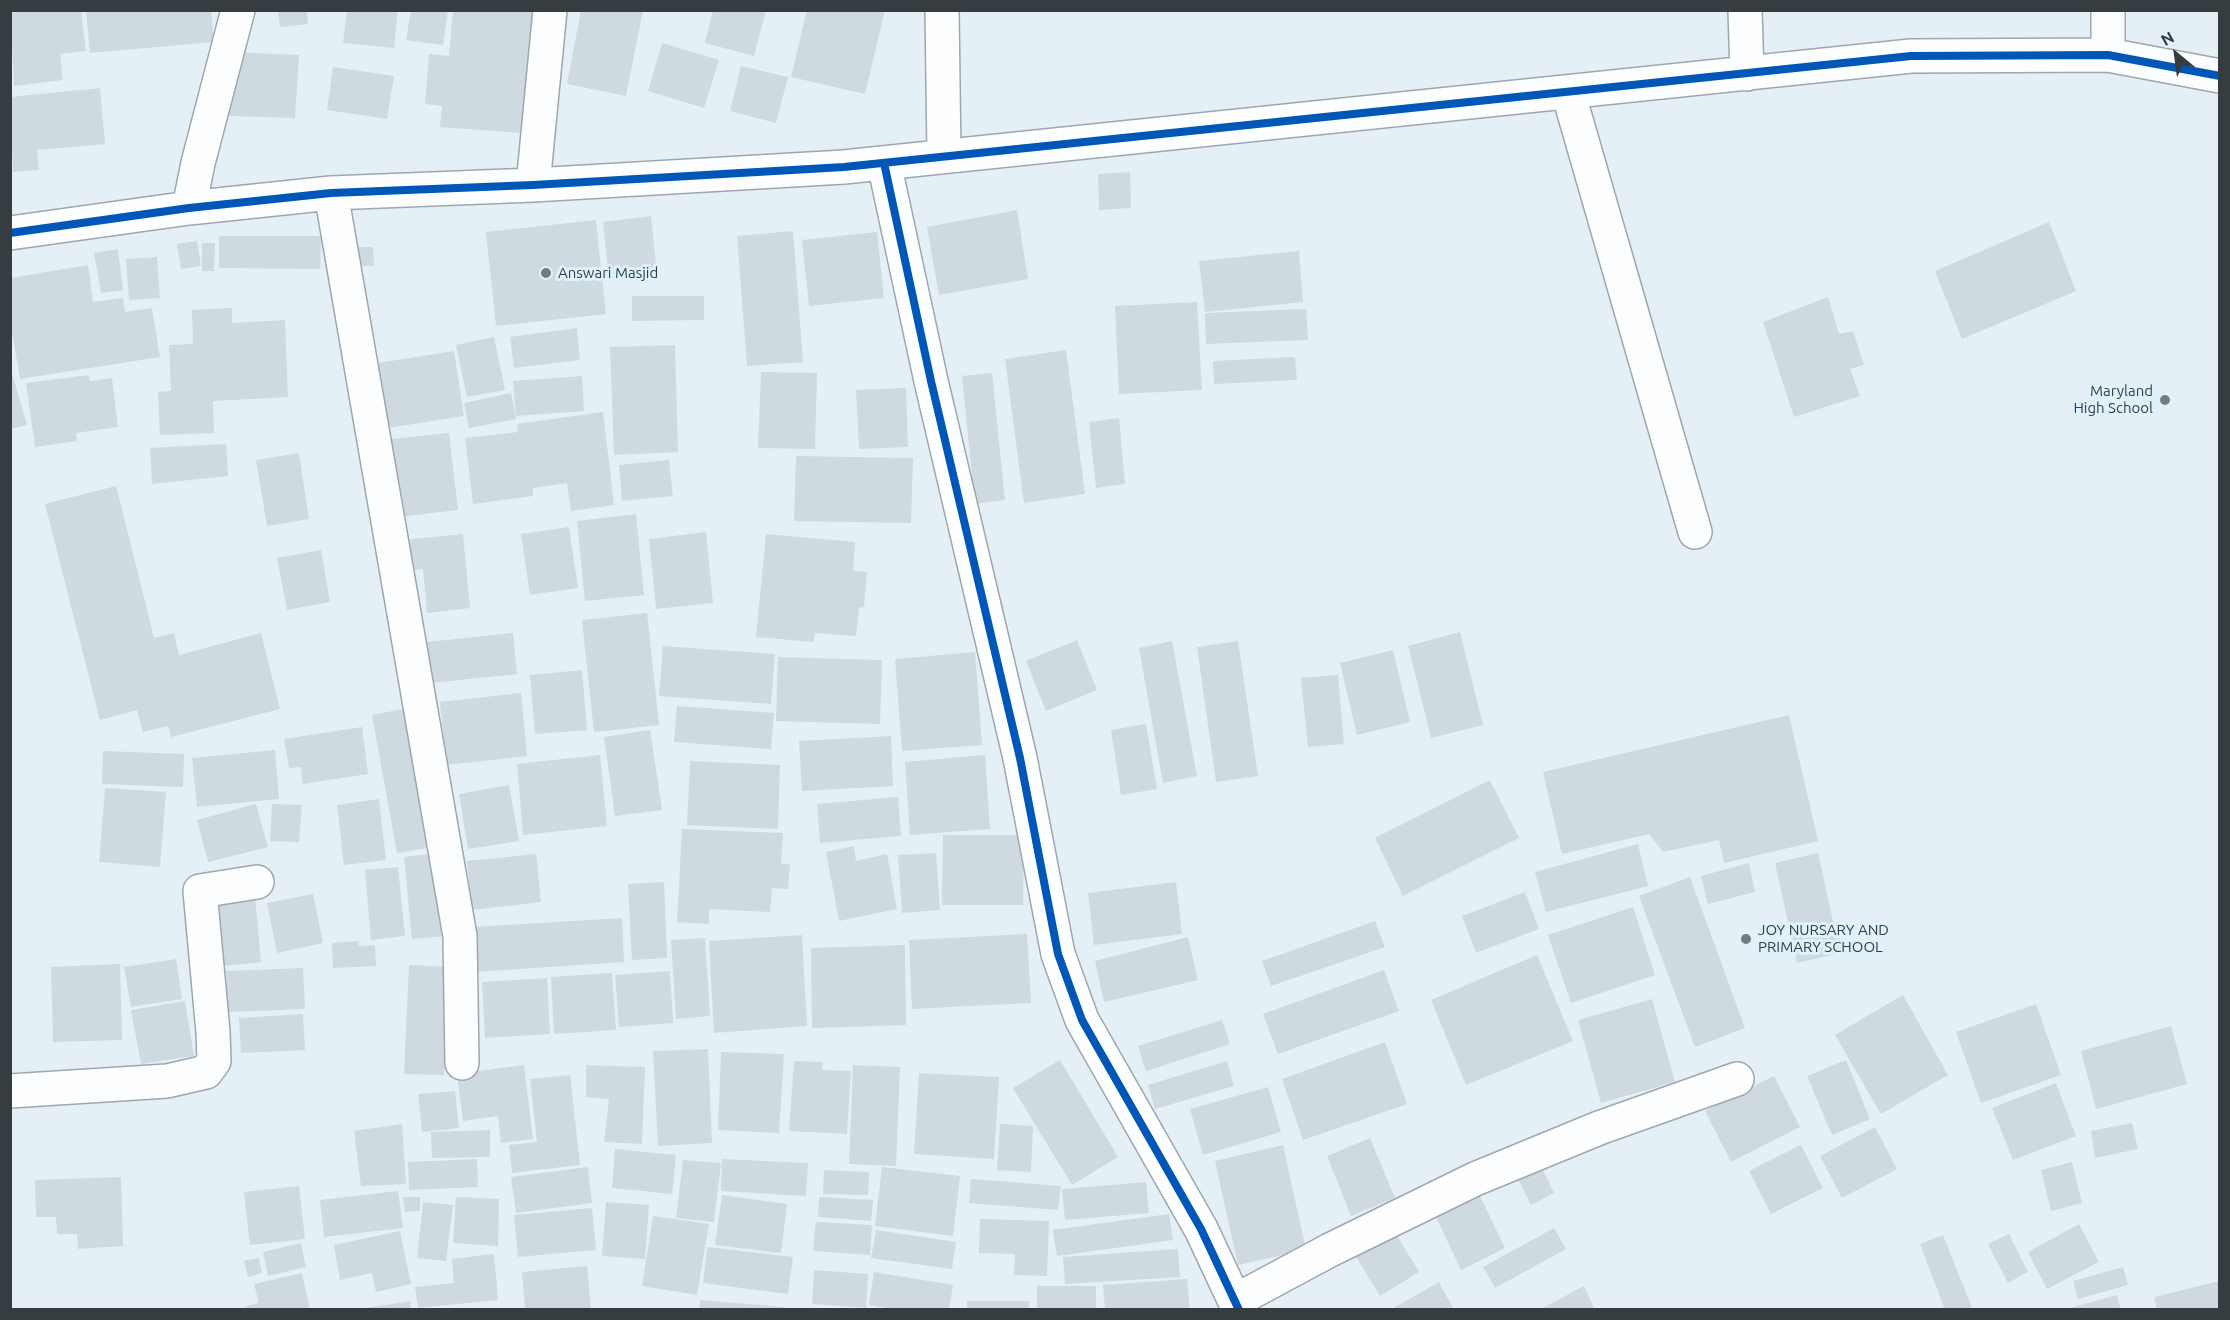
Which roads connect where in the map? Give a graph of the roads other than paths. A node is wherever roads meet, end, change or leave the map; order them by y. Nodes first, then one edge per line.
1 (238, 10) edge
2 (550, 10) edge
3 (942, 10) edge
4 (1745, 10) edge
5 (2108, 10) edge
6 (2108, 55) junction
7 (1747, 74) junction
8 (2220, 76) edge
9 (1568, 92) junction
10 (944, 156) junction
11 (884, 162) junction
12 (533, 185) junction
13 (331, 193) junction
14 (189, 208) junction
15 (10, 233) edge
16 (1695, 532) dead end
17 (257, 882) dead end
18 (462, 1063) dead end
19 (1737, 1079) dead end
20 (10, 1091) edge
21 (1237, 1305) edge

1 - 14 street
2 - 12 street
3 - 10 street
4 - 7 street
5 - 6 street
6 - 7 street
6 - 8 street
7 - 9 street
9 - 10 street
9 - 16 street
10 - 11 street
11 - 12 street
11 - 21 street
12 - 13 street
13 - 14 street
13 - 18 street
14 - 15 street
17 - 20 street
19 - 21 street

